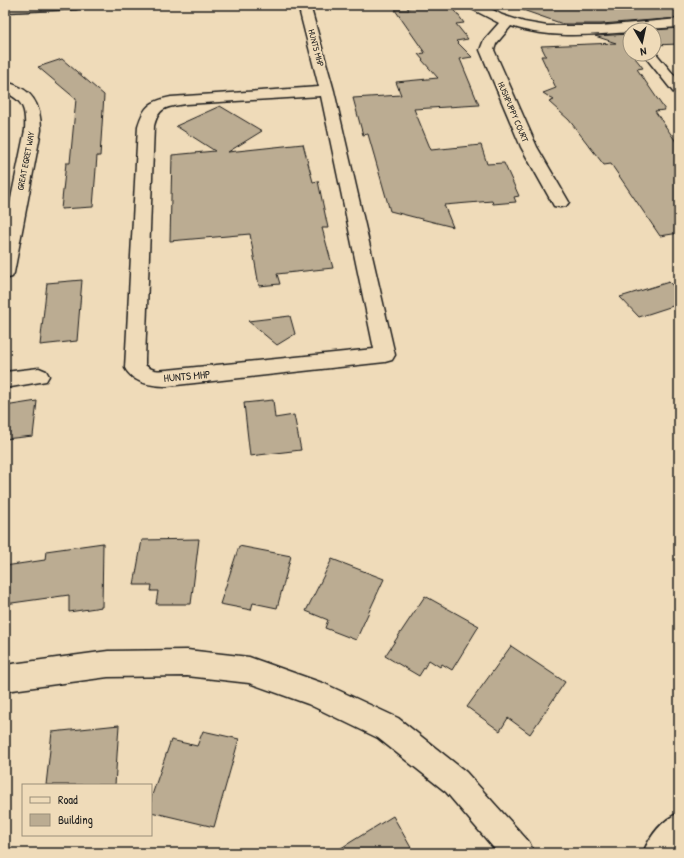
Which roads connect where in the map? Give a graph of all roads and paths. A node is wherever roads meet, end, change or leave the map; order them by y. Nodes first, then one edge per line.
1 (76, 5) edge
2 (304, 5) edge
3 (475, 5) edge
4 (5, 8) edge
5 (508, 22) junction
6 (679, 23) edge
7 (662, 25) edge
8 (622, 29) edge
9 (656, 62) edge
10 (5, 86) edge
11 (679, 90) edge
12 (327, 91) junction
13 (560, 202) dead end
14 (5, 273) edge
15 (39, 376) dead end
16 (5, 380) edge
17 (5, 678) edge
18 (679, 828) edge
19 (518, 853) edge
20 (659, 853) edge

1 - 4 street
2 - 12 street, HUNTS MHP
3 - 5 street
5 - 8 street
5 - 13 street, HUSHPUPPY COURT
6 - 7 street
9 - 11 street
10 - 14 street, GREAT EGRET WAY
12 - 12 street, HUNTS MHP
15 - 16 street
17 - 19 street
18 - 20 street

